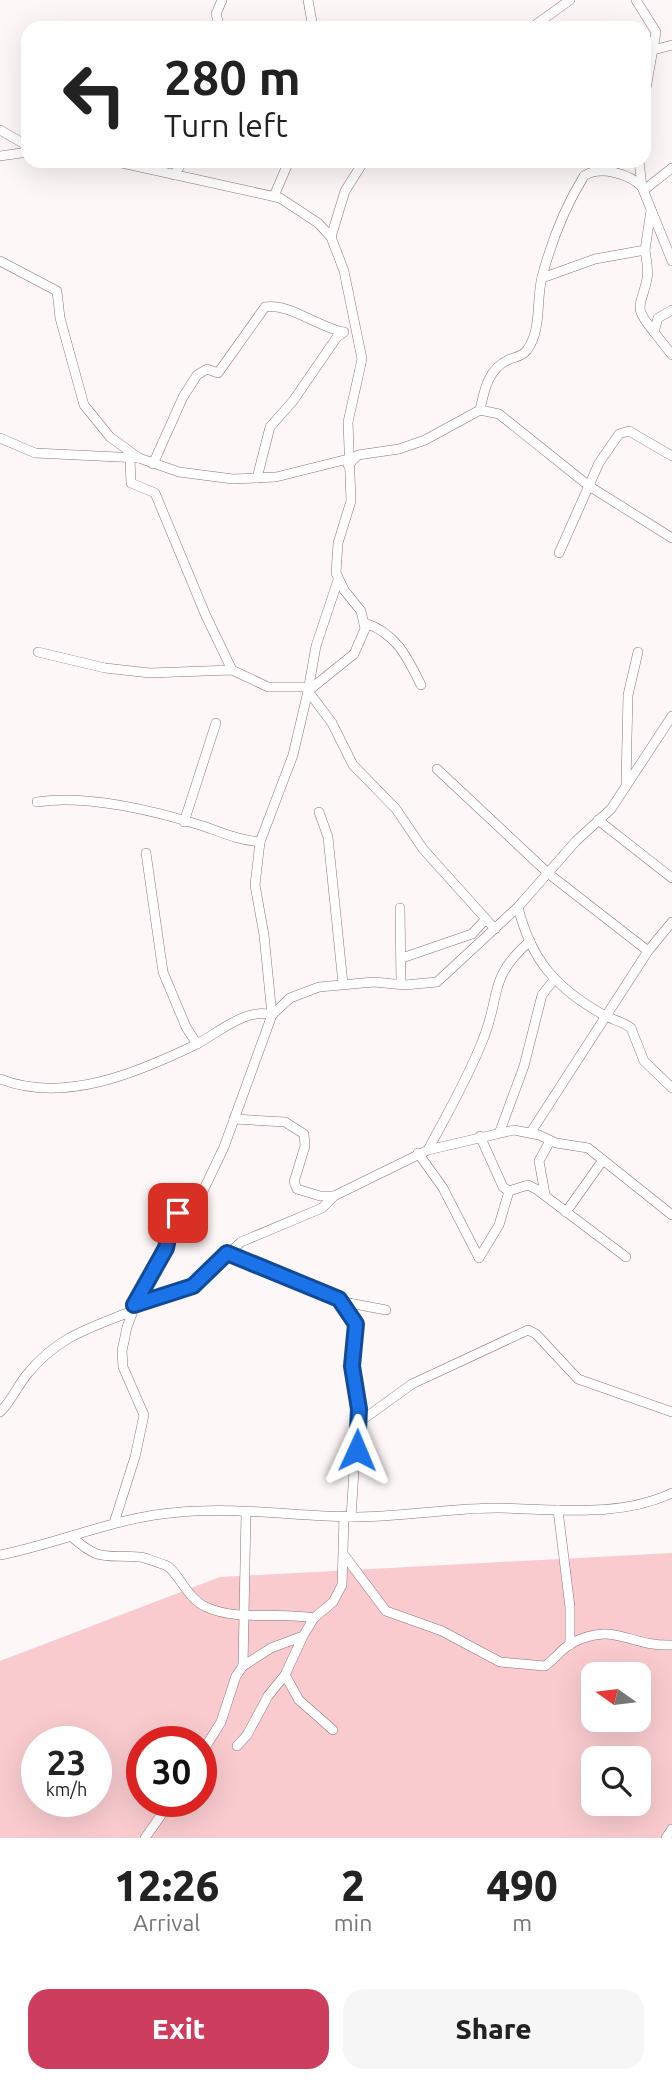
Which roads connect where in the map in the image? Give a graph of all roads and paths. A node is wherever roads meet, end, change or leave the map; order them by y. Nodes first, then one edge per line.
1 (222, 0) edge
2 (308, 0) edge
3 (570, 0) edge
4 (636, 0) edge
5 (218, 21) edge
6 (312, 21) edge
7 (541, 21) edge
8 (649, 21) edge
9 (651, 24) edge
10 (672, 45) edge
11 (653, 50) junction
12 (651, 61) edge
13 (0, 130) edge
14 (21, 141) edge
15 (21, 153) edge
16 (0, 156) edge
17 (144, 168) edge
18 (178, 168) edge
19 (286, 168) edge
20 (360, 168) edge
21 (640, 168) edge
22 (672, 169) edge
23 (174, 175) junction
24 (643, 188) junction
25 (274, 196) junction
26 (651, 210) junction
27 (331, 237) junction
28 (668, 245) edge
29 (645, 250) junction
30 (0, 261) edge
31 (672, 261) edge
32 (542, 278) junction
33 (672, 310) edge
34 (343, 332) junction
35 (356, 332) junction
36 (654, 332) junction
37 (672, 355) edge
38 (480, 410) junction
39 (0, 438) edge
40 (672, 456) edge
41 (134, 459) junction
42 (348, 460) junction
43 (153, 464) junction
44 (257, 478) junction
45 (589, 486) junction
46 (671, 534) edge
47 (559, 552) dead end
48 (338, 580) junction
49 (365, 624) junction
50 (38, 652) dead end
51 (638, 652) dead end
52 (232, 670) junction
53 (421, 685) dead end
54 (309, 689) junction
55 (672, 716) edge
56 (216, 723) dead end
57 (437, 769) dead end
58 (625, 788) junction
59 (37, 802) dead end
60 (319, 812) dead end
61 (598, 820) junction
62 (184, 822) junction
63 (260, 842) junction
64 (146, 853) dead end
65 (549, 874) junction
66 (672, 878) edge
67 (518, 907) junction
68 (400, 908) dead end
69 (485, 920) junction
70 (672, 923) edge
71 (495, 929) junction
72 (530, 941) junction
73 (648, 951) junction
74 (402, 958) junction
75 (553, 981) junction
76 (343, 984) junction
77 (401, 984) junction
78 (272, 1015) junction
79 (605, 1016) junction
80 (197, 1044) junction
81 (0, 1079) edge
82 (672, 1088) edge
83 (234, 1119) junction
84 (500, 1130) junction
85 (531, 1132) junction
86 (480, 1136) junction
87 (550, 1142) junction
88 (423, 1152) junction
89 (603, 1160) junction
90 (509, 1191) junction
91 (545, 1194) junction
92 (334, 1196) junction
93 (566, 1212) junction
94 (672, 1215) edge
95 (227, 1253) junction
96 (626, 1257) dead end
97 (339, 1299) junction
98 (133, 1308) junction
99 (386, 1310) dead end
100 (0, 1412) edge
101 (672, 1412) edge
102 (358, 1423) junction
103 (672, 1493) edge
104 (558, 1510) junction
105 (246, 1512) junction
106 (348, 1516) junction
107 (114, 1523) junction
108 (71, 1536) junction
109 (0, 1555) edge
110 (344, 1555) junction
111 (246, 1614) junction
112 (314, 1618) junction
113 (303, 1636) junction
114 (569, 1645) junction
115 (672, 1645) edge
116 (243, 1666) junction
117 (285, 1675) junction
118 (217, 1728) edge
119 (333, 1730) dead end
120 (237, 1746) dead end
121 (160, 1817) edge
122 (672, 1829) edge
123 (145, 1838) edge
124 (666, 1838) edge

1 - 5 street
2 - 6 street
3 - 7 street
4 - 8 street
9 - 11 street
10 - 11 street
11 - 12 street
13 - 14 street
15 - 16 street
17 - 23 street
18 - 23 street
19 - 25 street
20 - 27 street
21 - 24 street
22 - 24 street
23 - 25 street
24 - 26 street
24 - 32 street
25 - 27 street
26 - 28 street
26 - 29 street
27 - 35 street
28 - 31 street
29 - 32 street
29 - 36 street
30 - 41 street
32 - 38 street
33 - 36 street
34 - 35 street
34 - 43 street
34 - 44 street
35 - 42 street
36 - 37 street
38 - 42 street
38 - 45 street
39 - 41 street
40 - 45 street
41 - 43 street
41 - 52 street
42 - 44 street
42 - 48 street
43 - 44 street
45 - 46 street
45 - 47 street
48 - 49 street
48 - 54 street
49 - 53 street
49 - 54 street
50 - 52 street
51 - 58 street
52 - 54 street
54 - 63 street
54 - 69 street
55 - 58 street
56 - 62 street
57 - 65 street
58 - 61 street
59 - 62 street
60 - 76 street
61 - 65 street
61 - 66 street
62 - 63 street
63 - 78 street
64 - 80 street
65 - 67 street
65 - 73 street
67 - 71 street
67 - 72 street
68 - 74 street
69 - 71 street
69 - 74 street
70 - 73 street
71 - 77 street
72 - 75 street
72 - 88 street
73 - 79 street
74 - 77 street
75 - 79 street
75 - 84 street
76 - 77 street
76 - 78 street
78 - 80 street
78 - 83 street
79 - 82 street
79 - 85 street
80 - 81 street
83 - 92 street
83 - 98 street
84 - 85 street
84 - 86 street
85 - 87 street
86 - 88 street
86 - 90 street
87 - 89 street
87 - 91 street
88 - 90 street
88 - 92 street
89 - 93 street
89 - 94 street
90 - 91 street
91 - 93 street
92 - 95 street
93 - 96 street
95 - 97 street
95 - 98 street
97 - 99 street
97 - 102 street
98 - 100 street
98 - 107 street
101 - 102 street
102 - 106 street
103 - 104 street
104 - 106 street
104 - 114 street
105 - 106 street
105 - 107 street
105 - 111 street
106 - 110 street
107 - 108 street
108 - 109 street
108 - 111 street
110 - 112 street
110 - 114 street
111 - 112 street
111 - 116 street
112 - 113 street
113 - 116 street
113 - 117 street
114 - 115 street
116 - 118 street
117 - 119 street
117 - 120 street
121 - 123 street
122 - 124 street

